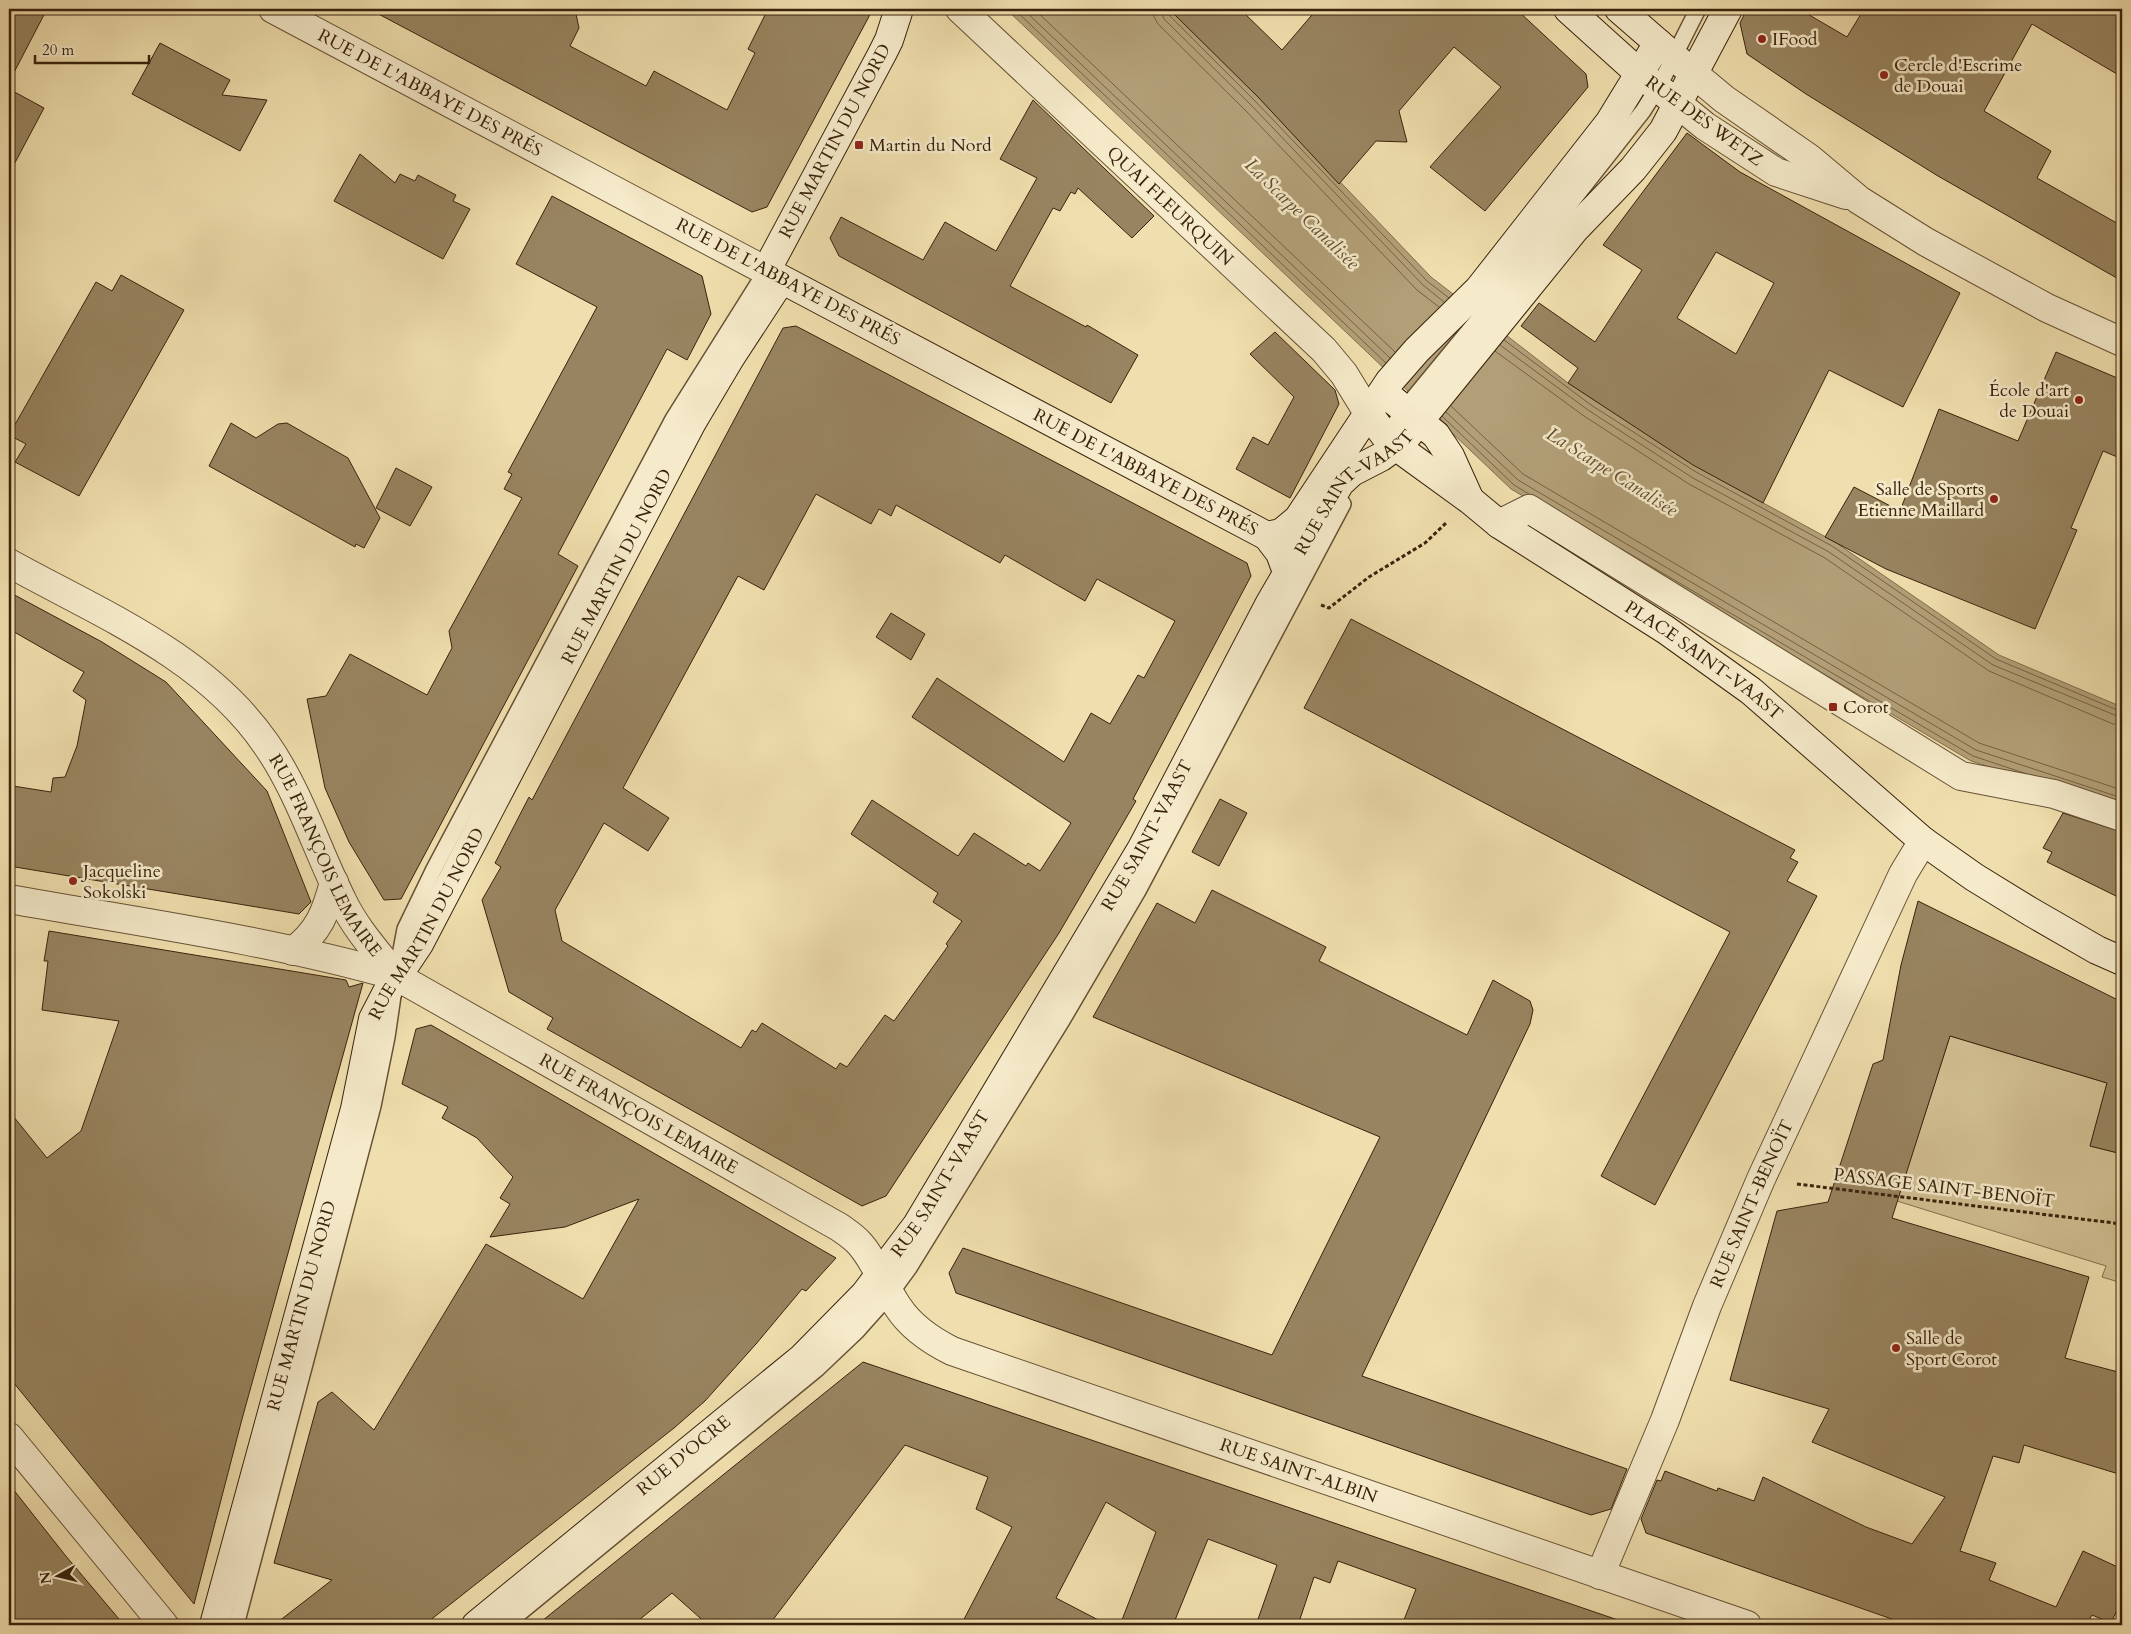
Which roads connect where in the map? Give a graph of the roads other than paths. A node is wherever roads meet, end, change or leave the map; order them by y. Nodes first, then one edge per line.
1 (273, 9) edge
2 (899, 9) edge
3 (960, 9) edge
4 (1568, 9) edge
5 (1619, 9) edge
6 (1698, 9) edge
7 (1728, 9) edge
8 (1676, 58) junction
9 (1659, 89) junction
10 (1860, 200) junction
11 (774, 275) junction
12 (1494, 300) junction
13 (2122, 342) edge
14 (1380, 396) junction
15 (1415, 411) junction
16 (1391, 442) junction
17 (1369, 461) junction
18 (1461, 509) junction
19 (1499, 524) junction
20 (1266, 536) junction
21 (9, 564) edge
22 (1288, 572) junction
23 (2122, 817) edge
24 (1923, 841) junction
25 (334, 882) junction
26 (9, 899) edge
27 (294, 951) junction
28 (2122, 961) edge
29 (396, 976) junction
30 (885, 1285) junction
31 (9, 1437) edge
32 (1600, 1575) junction
33 (164, 1625) edge
34 (214, 1625) edge
35 (236, 1625) edge
36 (476, 1625) edge
37 (504, 1625) edge
38 (1747, 1625) edge

1 - 11 street, RUE DE L'ABBAYE DES PRÉS
2 - 11 street, RUE MARTIN DU NORD
3 - 14 street, QUAI FLEURQUIN
4 - 9 street, RUE DES WETZ
5 - 8 street, RUE DES WETZ
6 - 8 lane
7 - 8 street
8 - 9 street
8 - 9 street
8 - 10 street, RUE DES WETZ
9 - 10 street, RUE DES WETZ
9 - 12 street
9 - 12 street
10 - 13 street, RUE DES WETZ
11 - 20 street, RUE DE L'ABBAYE DES PRÉS
11 - 29 street, RUE MARTIN DU NORD
12 - 14 street, RUE SAINT-VAAST
12 - 15 street, RUE SAINT-VAAST
14 - 15 street, PLACE SAINT-VAAST
14 - 16 street, PLACE SAINT-VAAST
14 - 20 street, RUE SAINT-VAAST
15 - 16 street, RUE SAINT-VAAST
15 - 18 street, PLACE SAINT-VAAST
16 - 17 street, RUE SAINT-VAAST
16 - 18 street, PLACE SAINT-VAAST
17 - 22 street, RUE SAINT-VAAST
17 - 30 lane
18 - 19 street, PLACE SAINT-VAAST
19 - 23 street
19 - 24 street, PLACE SAINT-VAAST
20 - 22 street, RUE DE L'ABBAYE DES PRÉS
21 - 25 street, RUE FRANÇOIS LEMAIRE
22 - 30 street, RUE SAINT-VAAST
24 - 28 street, PLACE SAINT-VAAST
24 - 32 street, RUE SAINT-BENOÏT
25 - 27 street
25 - 29 street, RUE FRANÇOIS LEMAIRE
26 - 27 street
27 - 29 street
29 - 30 street, RUE FRANÇOIS LEMAIRE
29 - 34 street, RUE MARTIN DU NORD
29 - 35 lane
30 - 32 street, RUE SAINT-ALBIN
30 - 36 street, RUE D'OCRE
30 - 37 lane
31 - 33 street
32 - 38 street, RUE SAINT-ALBIN

